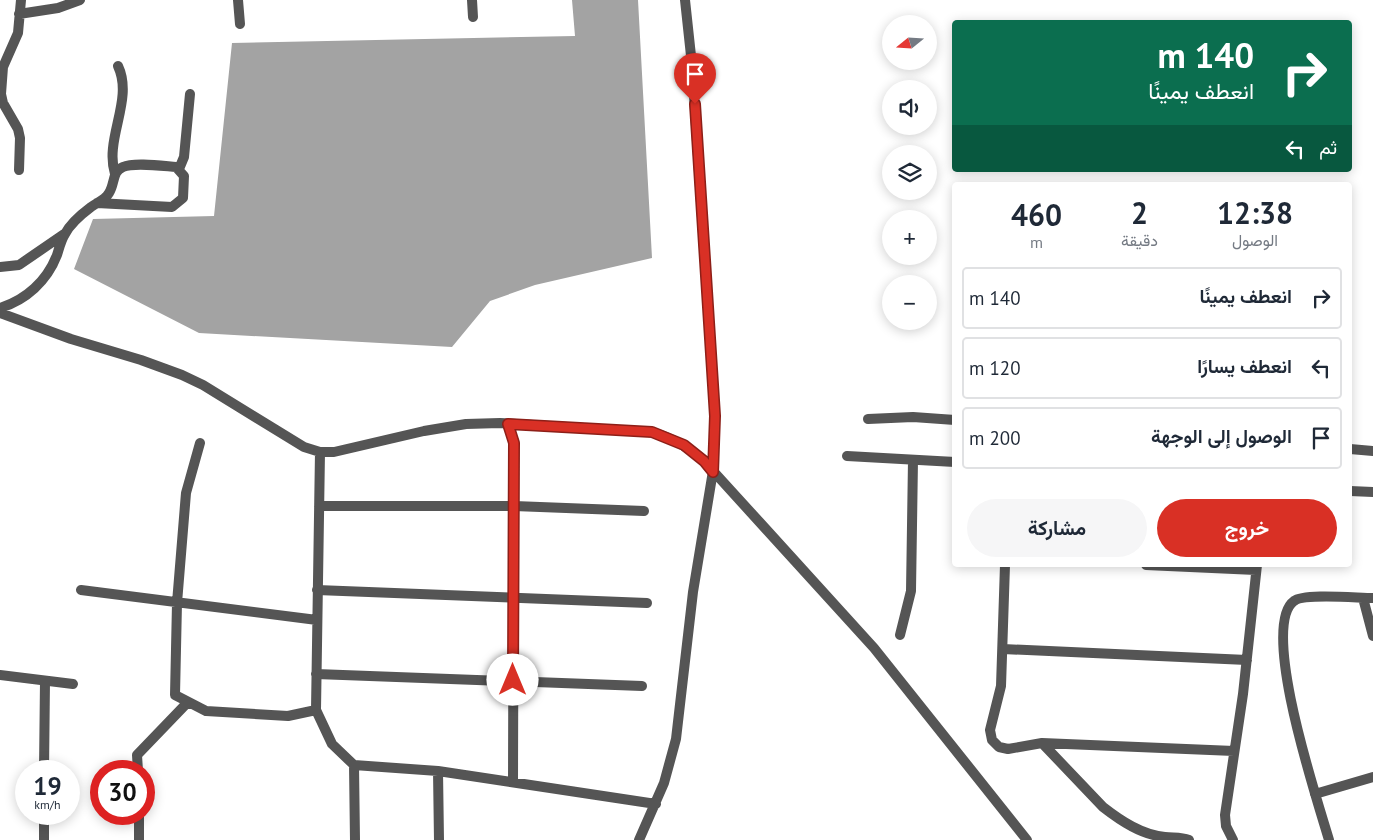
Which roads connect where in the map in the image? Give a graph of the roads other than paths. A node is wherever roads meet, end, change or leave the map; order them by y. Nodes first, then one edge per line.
1 (21, 0) edge
2 (80, 0) edge
3 (238, 0) edge
4 (472, 0) edge
5 (685, 0) edge
6 (20, 14) junction
7 (473, 16) dead end
8 (240, 24) dead end
9 (118, 66) dead end
10 (190, 94) dead end
11 (180, 169) junction
12 (19, 170) dead end
13 (115, 174) junction
14 (96, 203) junction
15 (64, 234) junction
16 (0, 267) edge
17 (0, 308) edge
18 (0, 313) edge
19 (868, 419) dead end
20 (952, 420) edge
21 (508, 424) junction
22 (200, 443) dead end
23 (1352, 449) edge
24 (1373, 451) edge
25 (320, 452) junction
26 (847, 456) dead end
27 (913, 460) junction
28 (952, 462) edge
29 (713, 472) junction
30 (1352, 491) edge
31 (1373, 492) edge
32 (319, 506) junction
33 (514, 506) junction
34 (644, 512) dead end
35 (1005, 567) edge
36 (1256, 567) edge
37 (81, 590) dead end
38 (318, 590) junction
39 (514, 598) junction
40 (1368, 598) edge
41 (647, 602) dead end
42 (177, 603) junction
43 (317, 620) junction
44 (900, 635) dead end
45 (1373, 636) edge
46 (1003, 649) junction
47 (1246, 660) junction
48 (316, 674) junction
49 (0, 675) edge
50 (513, 680) junction
51 (45, 681) junction
52 (73, 684) dead end
53 (642, 686) dead end
54 (188, 702) junction
55 (316, 710) junction
56 (1042, 743) junction
57 (1234, 750) junction
58 (44, 760) edge
59 (137, 760) edge
60 (354, 765) junction
61 (438, 771) junction
62 (1373, 777) edge
63 (513, 782) junction
64 (1315, 794) junction
65 (656, 804) junction
66 (44, 825) edge
67 (139, 825) edge
68 (1230, 839) edge
69 (44, 840) edge
70 (139, 840) edge
71 (355, 840) edge
72 (439, 840) edge
73 (639, 840) edge
74 (1027, 840) edge
75 (1189, 840) edge
76 (1329, 840) edge

1 - 6 street
2 - 6 street
3 - 8 street
4 - 7 street
5 - 29 street
6 - 12 street
9 - 13 street
10 - 11 street
11 - 13 street
11 - 14 street
13 - 14 street
14 - 15 street
15 - 16 street
15 - 17 street
18 - 25 street
19 - 20 street
21 - 25 street
21 - 29 street
21 - 33 street
22 - 42 street
23 - 24 street
25 - 32 street
26 - 27 street
27 - 28 street
27 - 44 street
29 - 65 street
29 - 74 street
30 - 31 street
32 - 33 street
32 - 38 street
33 - 34 street
33 - 39 street
35 - 46 street
36 - 47 street
37 - 42 street
38 - 39 street
38 - 43 street
39 - 41 street
39 - 50 street
40 - 45 street
40 - 64 street
42 - 43 street
42 - 54 street
43 - 48 street
46 - 47 street
46 - 56 street
47 - 57 street
48 - 50 street
48 - 55 street
49 - 51 street
50 - 53 street
50 - 63 street
51 - 52 street
51 - 58 street
54 - 55 street
54 - 59 street
55 - 60 street
56 - 57 street
56 - 75 street
57 - 68 street
60 - 61 street
60 - 71 street
61 - 63 street
61 - 72 street
62 - 64 street
63 - 65 street
64 - 76 street
65 - 73 street
66 - 69 street
67 - 70 street

